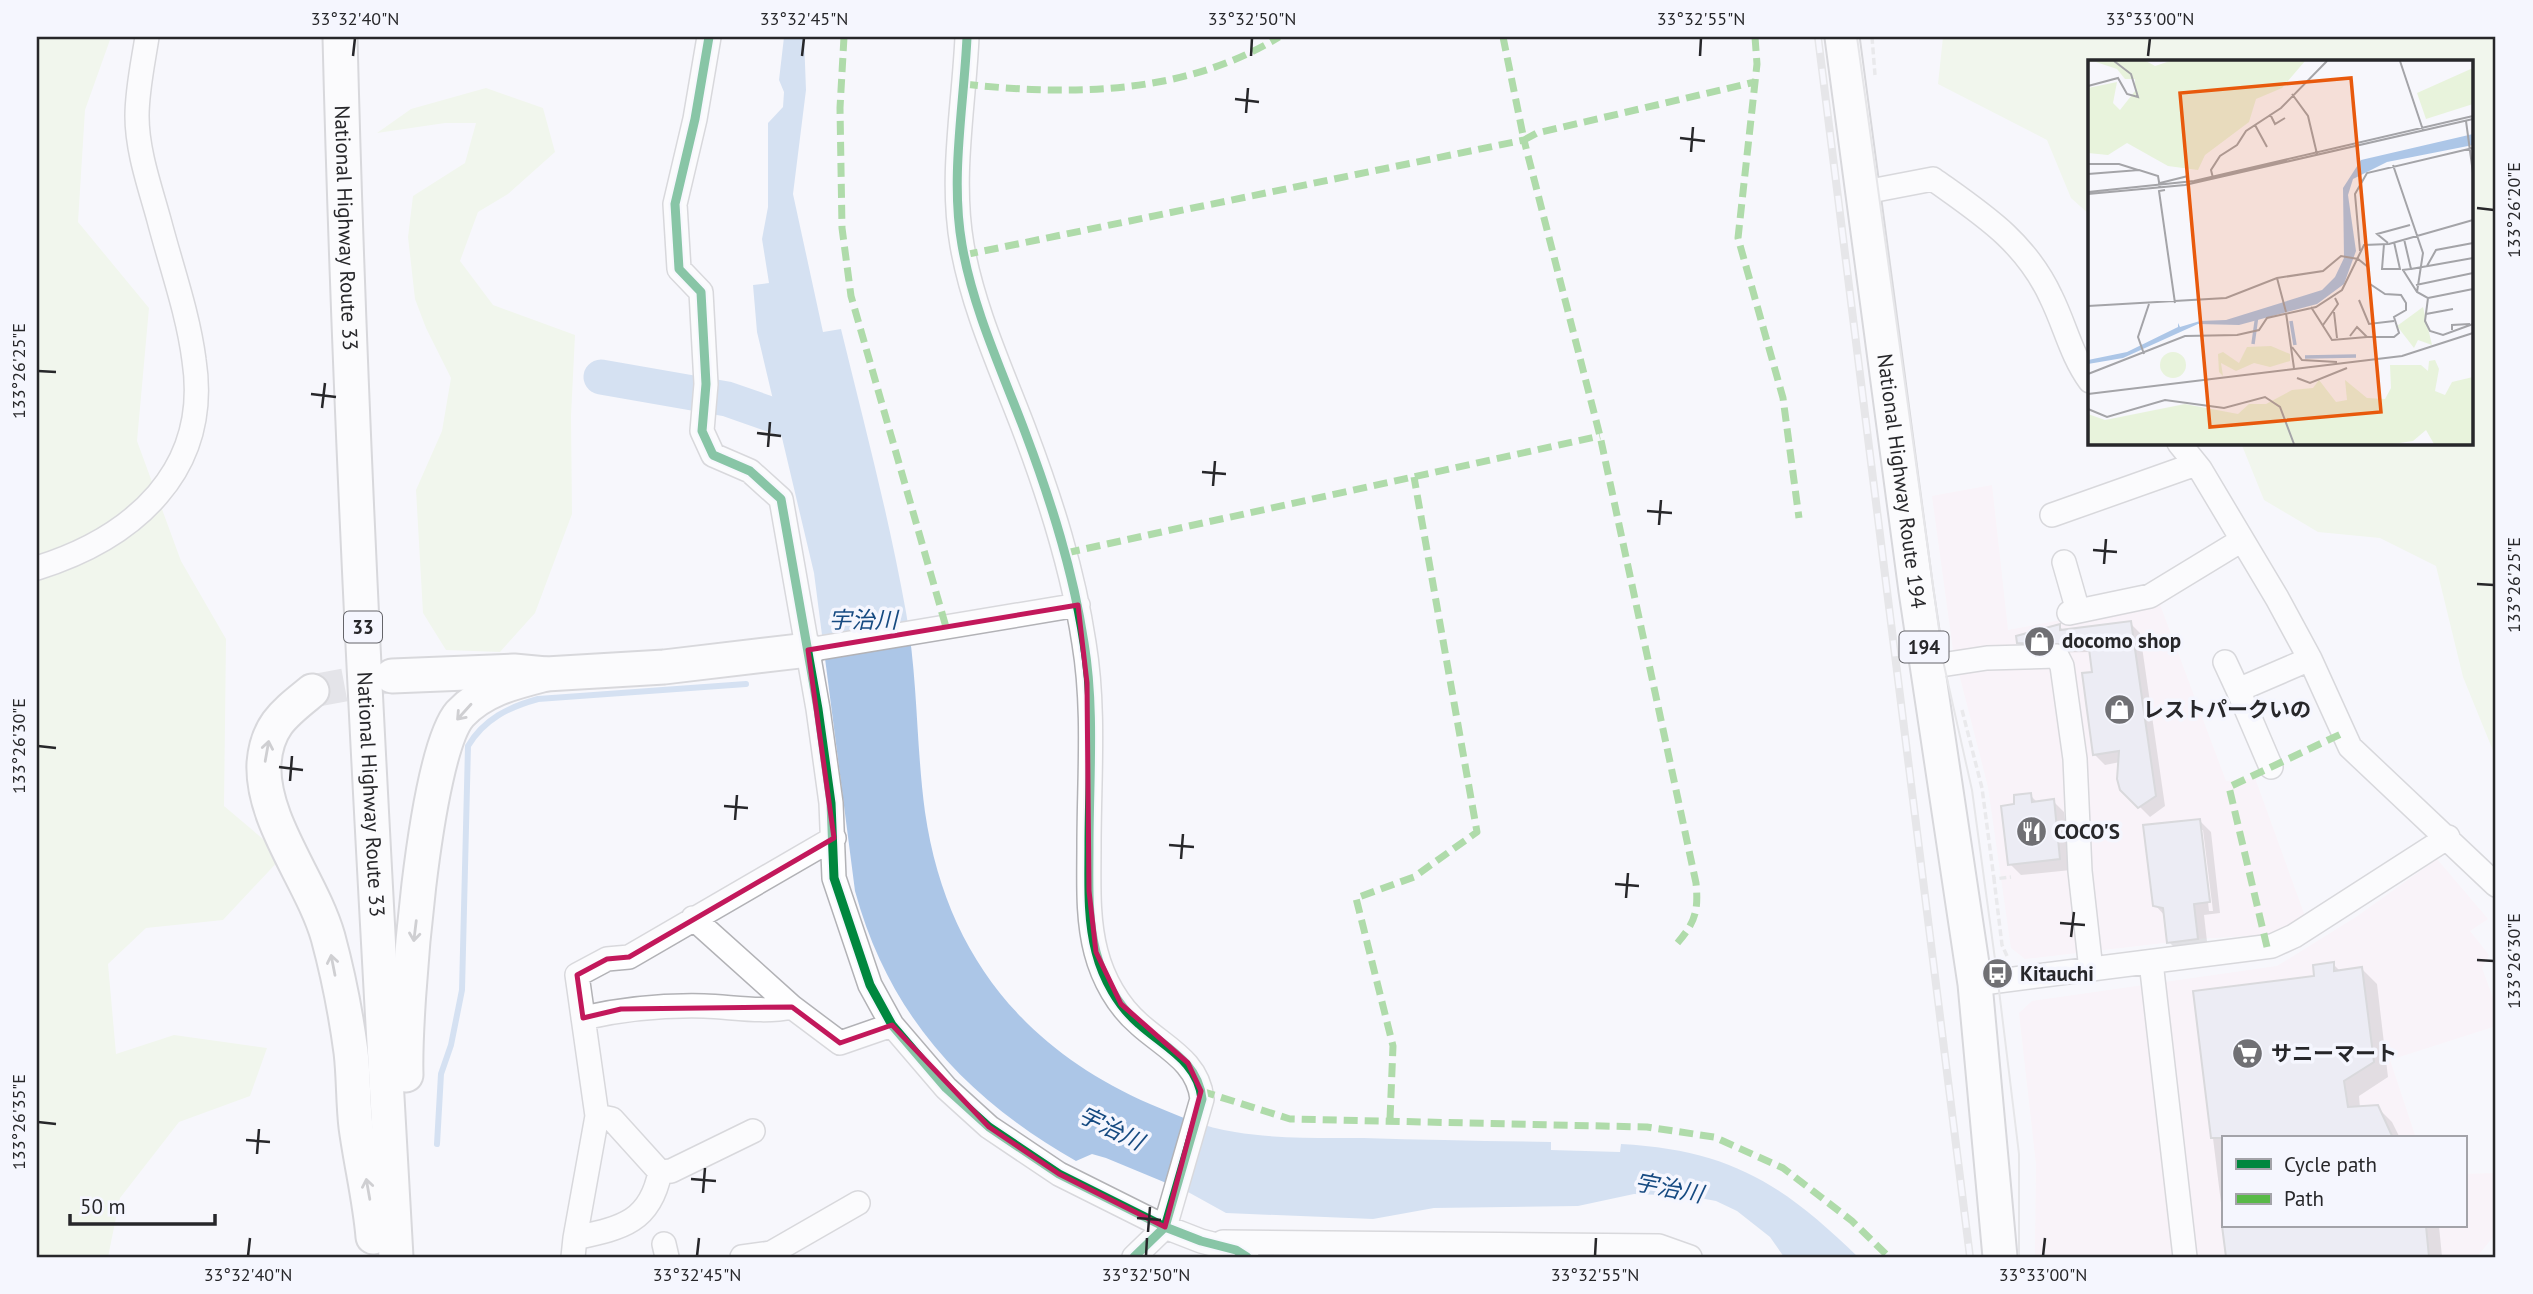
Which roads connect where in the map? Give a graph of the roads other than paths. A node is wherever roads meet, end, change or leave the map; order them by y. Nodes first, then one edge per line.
1 (147, 37) edge
2 (340, 37) edge
3 (709, 37) edge
4 (967, 37) edge
5 (1842, 37) edge
6 (1860, 193) junction
7 (2088, 378) edge
8 (2180, 444) edge
9 (2196, 464) junction
10 (2052, 515) dead end
11 (2242, 540) junction
12 (2064, 562) dead end
13 (37, 568) edge
14 (1078, 606) junction
15 (808, 650) junction
16 (2310, 659) junction
17 (2225, 662) dead end
18 (1939, 665) junction
19 (546, 674) junction
20 (392, 676) tunnel mouth
21 (312, 691) tunnel mouth
22 (2238, 691) junction
23 (2271, 767) dead end
24 (2448, 837) junction
25 (834, 838) junction
26 (2496, 885) edge
27 (692, 918) junction
28 (2151, 962) junction
29 (2091, 970) junction
30 (1975, 984) junction
31 (792, 1007) junction
32 (583, 1018) junction
33 (892, 1025) junction
34 (597, 1116) junction
35 (753, 1131) dead end
36 (660, 1172) junction
37 (858, 1203) dead end
38 (394, 1216) junction
39 (1168, 1218) junction
40 (1201, 1241) junction
41 (574, 1247) edge
42 (375, 1257) edge
43 (396, 1257) edge
44 (742, 1257) edge
45 (1134, 1257) edge
46 (1247, 1257) edge
47 (1690, 1257) edge
48 (2000, 1257) edge
49 (2185, 1257) edge

1 - 13 street
2 - 38 highway, National Highway Route 33 / 33
3 - 15 street
4 - 14 street
5 - 6 highway, National Highway Route 194 / 194
6 - 7 street
6 - 18 highway, National Highway Route 194 / 194
8 - 9 street
9 - 10 street
9 - 11 street
11 - 12 street
11 - 16 street
14 - 15 street
14 - 39 street
15 - 19 highway, 33
15 - 25 street
16 - 22 street
16 - 24 street
17 - 22 street
18 - 29 street
18 - 30 highway, National Highway Route 194 / 194
19 - 20 highway, 33
19 -> 38 highway, 33
42 -> 21 highway
22 - 23 street
24 - 26 street
24 - 28 street
25 - 27 street
25 - 33 street
27 - 31 street
27 - 32 street
28 - 29 street
28 - 49 street
29 - 30 street
30 - 48 highway, National Highway Route 194 / 194
31 - 32 street
31 - 33 street
32 - 34 street
33 - 39 street
34 - 36 street
34 - 41 street
35 - 36 street
36 - 41 street
37 - 44 street
38 - 43 highway, National Highway Route 33 / 33
39 - 40 street
39 - 45 street
40 - 46 street
40 - 47 street

